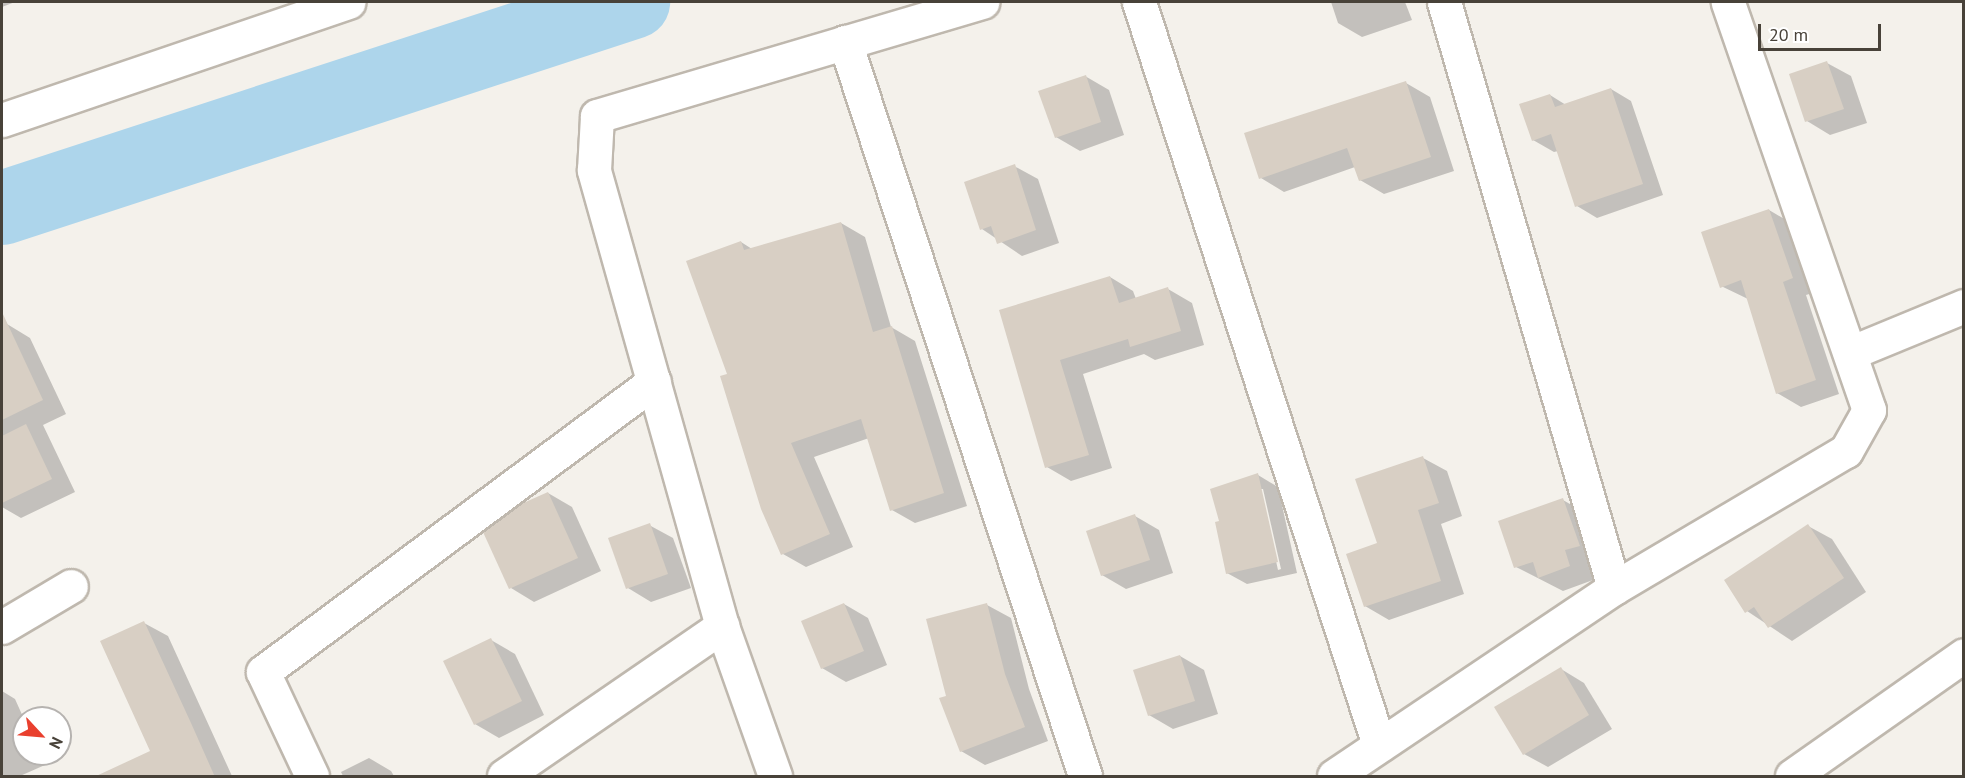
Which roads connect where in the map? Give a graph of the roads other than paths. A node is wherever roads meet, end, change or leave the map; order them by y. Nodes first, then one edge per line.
1 (348, 2) edge
2 (982, 2) edge
3 (1139, 2) edge
4 (1444, 2) edge
5 (1728, 2) edge
6 (845, 42) junction
7 (2, 120) edge
8 (1964, 306) edge
9 (1850, 353) junction
10 (654, 382) junction
11 (71, 586) dead end
12 (1614, 588) junction
13 (722, 626) junction
14 (2, 627) edge
15 (1964, 655) edge
16 (1380, 744) junction
17 (312, 777) edge
18 (504, 777) edge
19 (775, 777) edge
20 (1085, 777) edge
21 (1334, 777) edge
22 (1792, 777) edge

1 - 7 street
2 - 6 street
3 - 16 street
4 - 12 street
5 - 9 street
6 - 10 street
6 - 20 street
8 - 9 street
9 - 12 street
10 - 13 street
10 - 17 street
11 - 14 street
12 - 16 street
13 - 18 street
13 - 19 street
15 - 22 street
16 - 21 street

